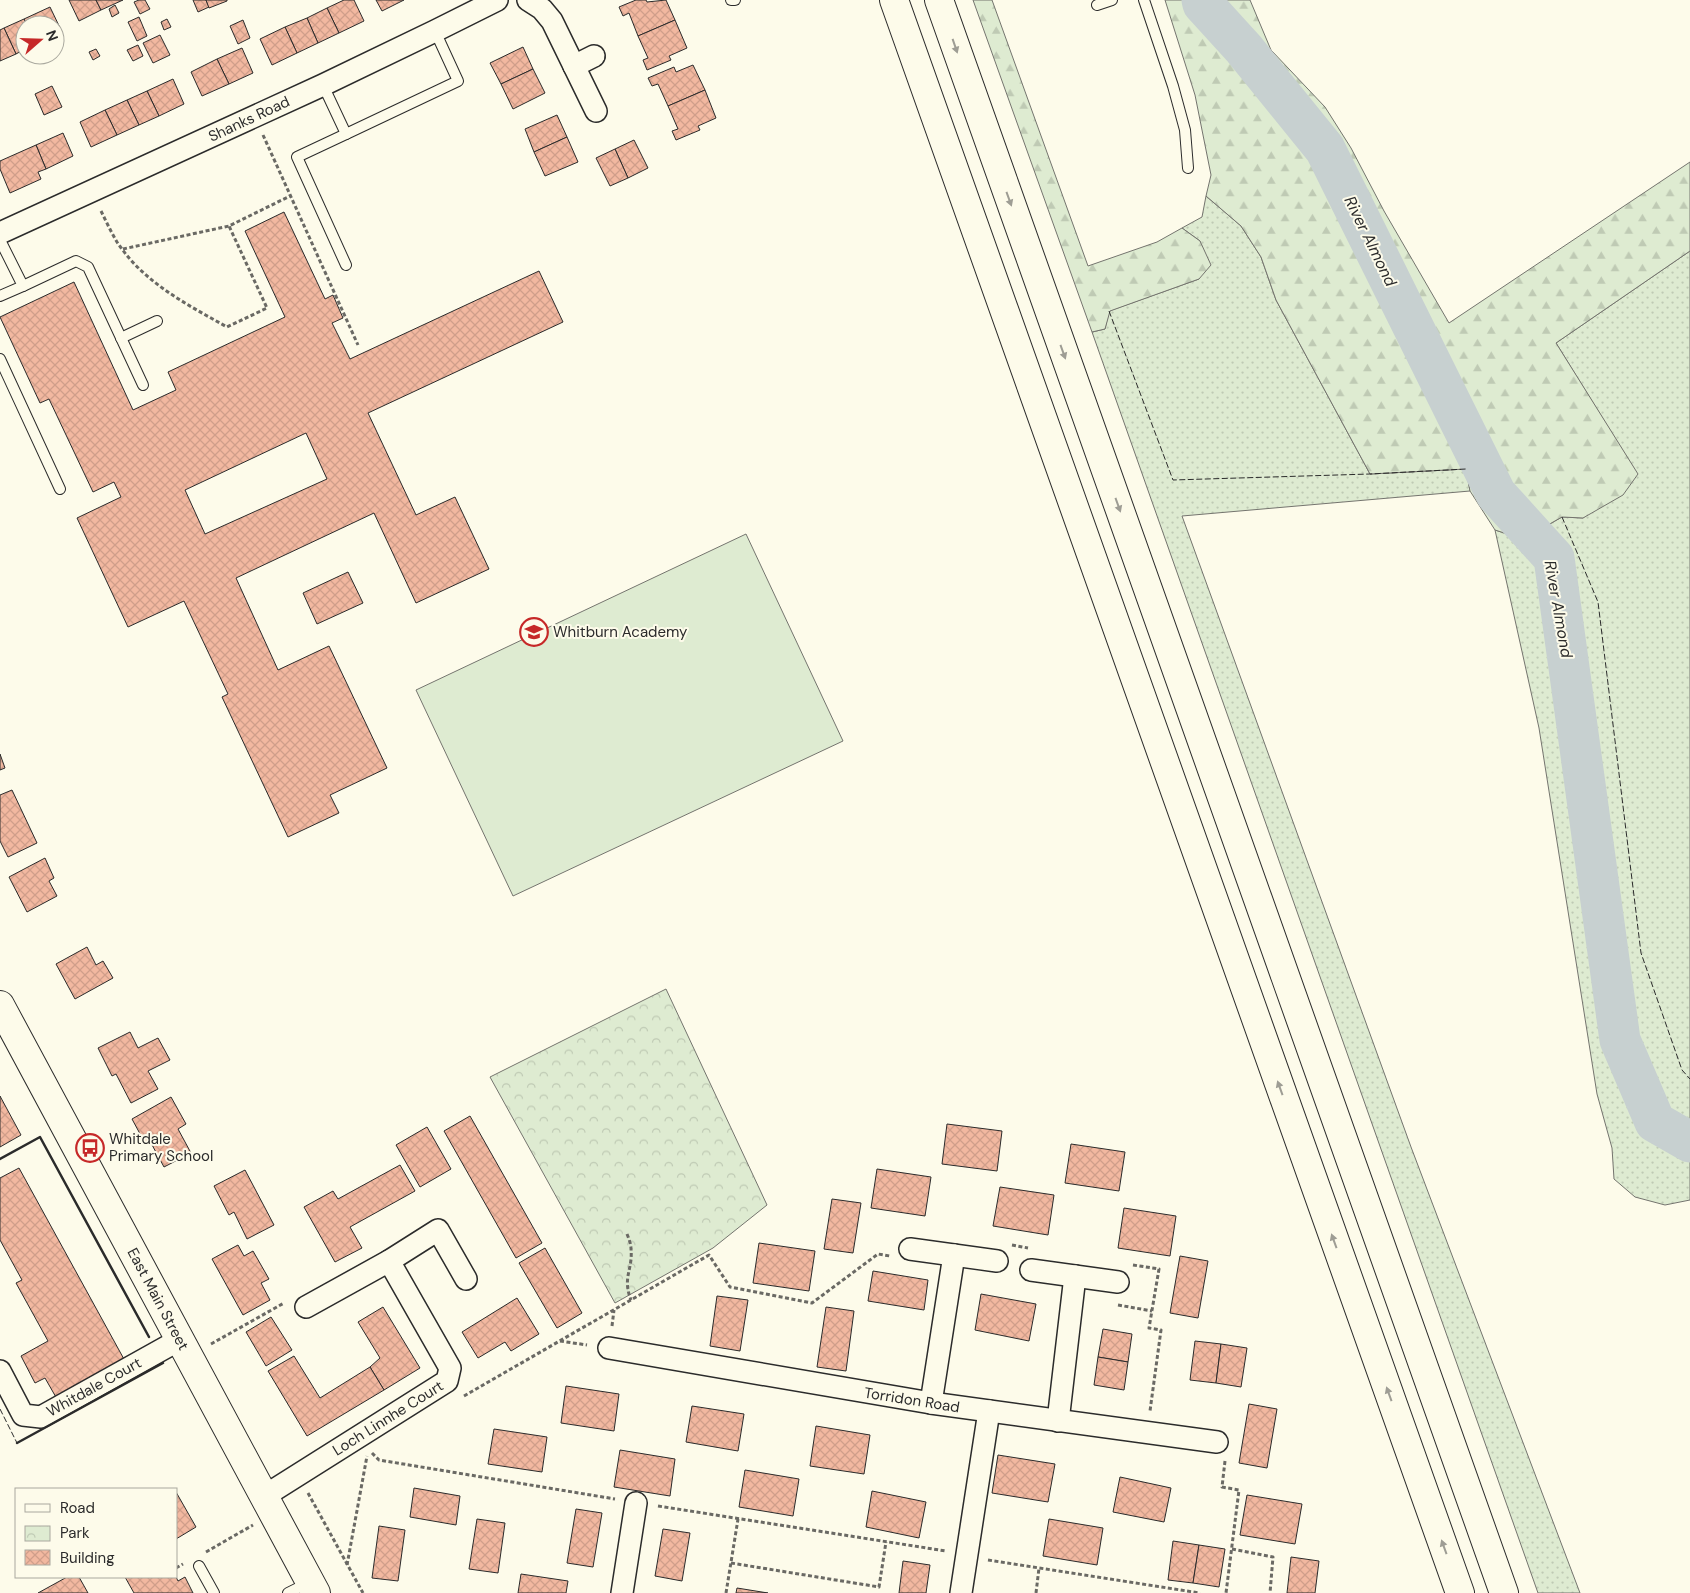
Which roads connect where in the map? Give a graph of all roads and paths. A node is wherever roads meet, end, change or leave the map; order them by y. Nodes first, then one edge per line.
1 (497, 0) edge
2 (528, 0) edge
3 (894, 0) edge
4 (939, 0) edge
5 (1112, 0) edge
6 (1144, 0) edge
7 (1097, 5) dead end
8 (435, 31) junction
9 (594, 56) dead end
10 (574, 66) junction
11 (323, 85) junction
12 (596, 111) dead end
13 (254, 116) junction
14 (346, 134) junction
15 (1188, 168) dead end
16 (91, 191) junction
17 (290, 196) junction
18 (229, 226) junction
19 (0, 233) edge
20 (0, 240) edge
21 (122, 249) junction
22 (346, 265) dead end
23 (23, 286) junction
24 (0, 296) edge
25 (157, 321) dead end
26 (121, 338) junction
27 (358, 345) dead end
28 (0, 359) edge
29 (143, 385) dead end
30 (60, 490) dead end
31 (0, 1005) edge
32 (627, 1234) dead end
33 (910, 1249) joint
34 (1036, 1249) dead end
35 (1002, 1253) joint
36 (954, 1255) junction
37 (389, 1261) junction
38 (1131, 1264) dead end
39 (1031, 1270) dead end
40 (1075, 1276) junction
41 (466, 1279) dead end
42 (1118, 1282) dead end
43 (631, 1300) junction
44 (306, 1307) joint
45 (184, 1348) junction
46 (609, 1348) dead end
47 (0, 1371) edge
48 (463, 1396) dead end
49 (930, 1403) junction
50 (989, 1411) junction
51 (1058, 1421) junction
52 (1147, 1433) junction
53 (1217, 1442) joint
54 (369, 1450) dead end
55 (361, 1454) dead end
56 (298, 1475) junction
57 (636, 1503) dead end
58 (268, 1505) junction
59 (738, 1519) dead end
60 (886, 1542) dead end
61 (1232, 1549) junction
62 (202, 1554) dead end
63 (967, 1557) junction
64 (188, 1562) dead end
65 (731, 1563) junction
66 (199, 1566) dead end
67 (178, 1567) edge
68 (1039, 1568) junction
69 (305, 1589) edge
70 (214, 1593) edge
71 (363, 1593) edge
72 (622, 1593) edge
73 (726, 1593) edge
74 (961, 1593) edge
75 (1036, 1593) edge
76 (1200, 1593) edge
77 (1226, 1593) edge
78 (1270, 1593) edge
79 (1460, 1593) edge
80 (1504, 1593) edge

1 - 8 street, Shanks Road
2 - 10 street
79 -> 3 main road
4 -> 80 main road
5 - 7 lane
6 - 15 lane
8 - 11 street, Shanks Road
8 - 14 lane
9 - 10 street
10 - 12 street
11 - 13 street, Shanks Road
11 - 14 lane
13 - 16 street, Shanks Road
13 - 17 path
14 - 22 lane
16 - 19 street, Shanks Road
16 - 21 path
17 - 18 path
17 - 27 path
18 - 21 path
18 - 21 path
20 - 23 lane
23 - 24 lane
23 - 26 lane
25 - 26 lane
26 - 29 lane
28 - 30 lane
31 - 45 main road, East Main Street
32 - 43 path
33 - 36 street
33 - 43 path
34 - 35 path
35 - 36 street
36 - 49 street
37 - 41 street
37 - 44 street
37 - 56 street, Loch Linnhe Court
38 - 52 path
39 - 40 street
40 - 42 street
40 - 51 street
43 - 48 path
44 - 45 path
45 - 47 street, Whitdale Court
45 - 58 main road, East Main Street
46 - 49 street, Torridon Road
49 - 50 street, Torridon Road
50 - 51 street, Torridon Road
50 - 63 street
51 - 52 street, Torridon Road
52 - 53 street, Torridon Road
53 - 61 path
54 - 55 path
56 - 58 street, Loch Linnhe Court
56 - 71 path
57 - 72 street
58 - 62 path
58 - 69 main road, East Main Street
59 - 65 path
60 - 65 path
61 - 77 path
61 - 78 path
63 - 68 path
63 - 74 street
64 - 67 path
65 - 73 path
66 - 70 lane
68 - 75 path
68 - 76 path

